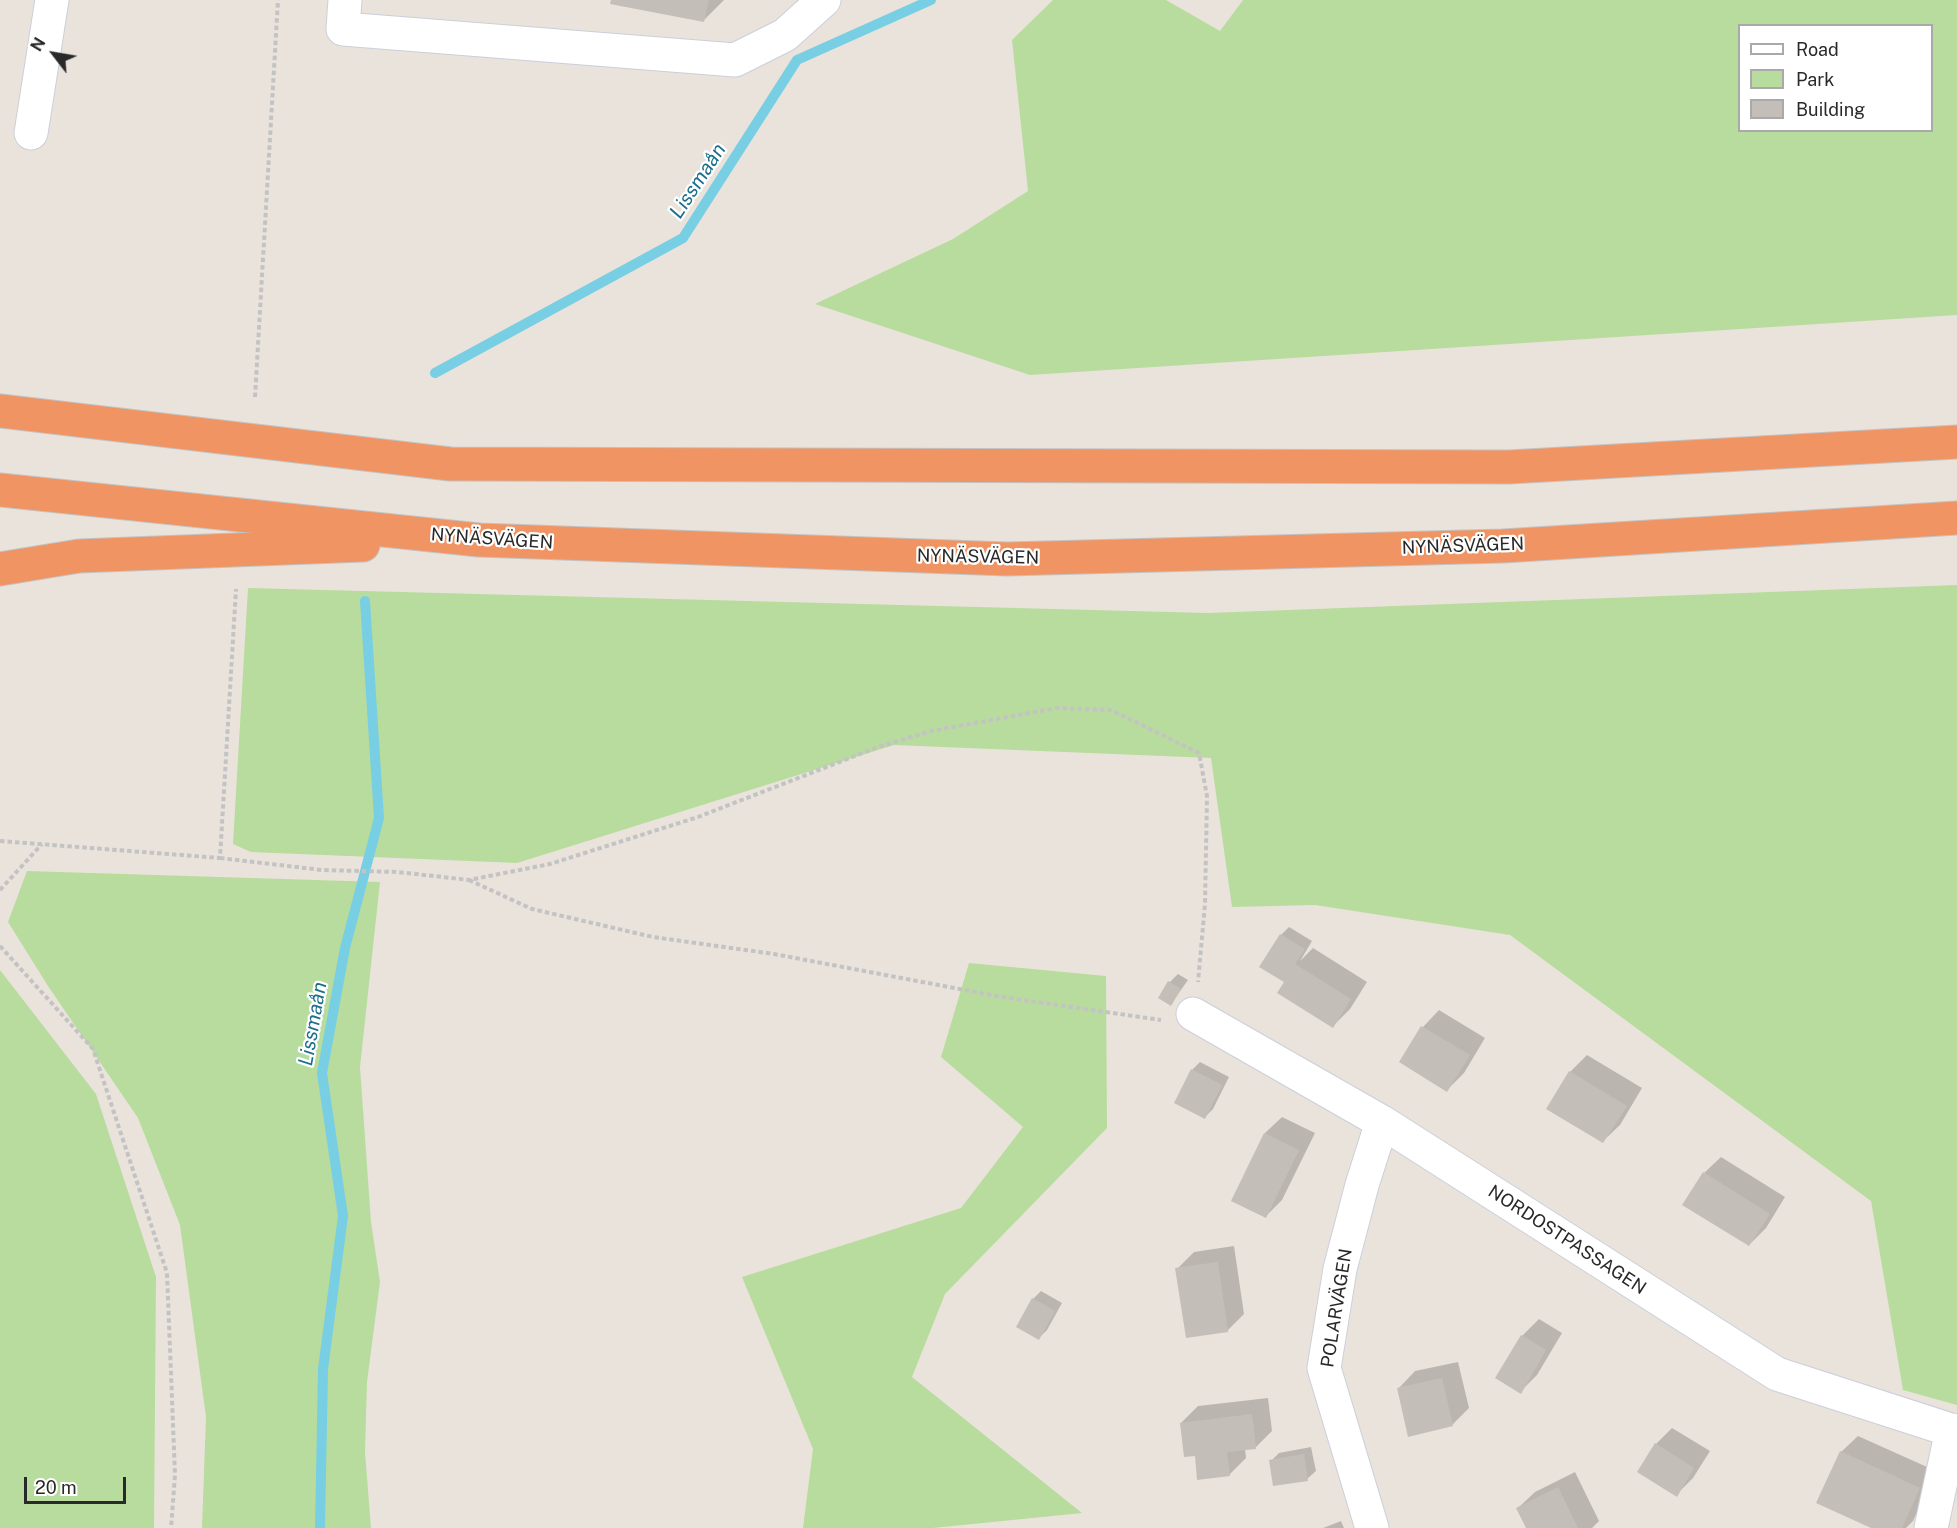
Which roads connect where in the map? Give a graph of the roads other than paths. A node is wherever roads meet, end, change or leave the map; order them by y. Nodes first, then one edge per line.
1 (52, 0) edge
2 (345, 0) edge
3 (824, 0) edge
4 (31, 132) dead end
5 (0, 411) edge
6 (1957, 442) edge
7 (0, 490) edge
8 (1957, 518) edge
9 (479, 540) junction
10 (0, 569) edge
11 (1193, 1014) road end
12 (1382, 1122) junction
13 (1955, 1431) edge
14 (1372, 1528) edge
15 (1931, 1528) edge

1 - 4 street
2 - 3 street
5 - 6 highway
7 - 9 highway, NYNÄSVÄGEN
8 - 9 highway, NYNÄSVÄGEN
9 - 10 highway
11 - 12 street, NORDOSTPASSAGEN
12 - 13 street, NORDOSTPASSAGEN
12 - 14 street, POLARVÄGEN
13 - 15 street

